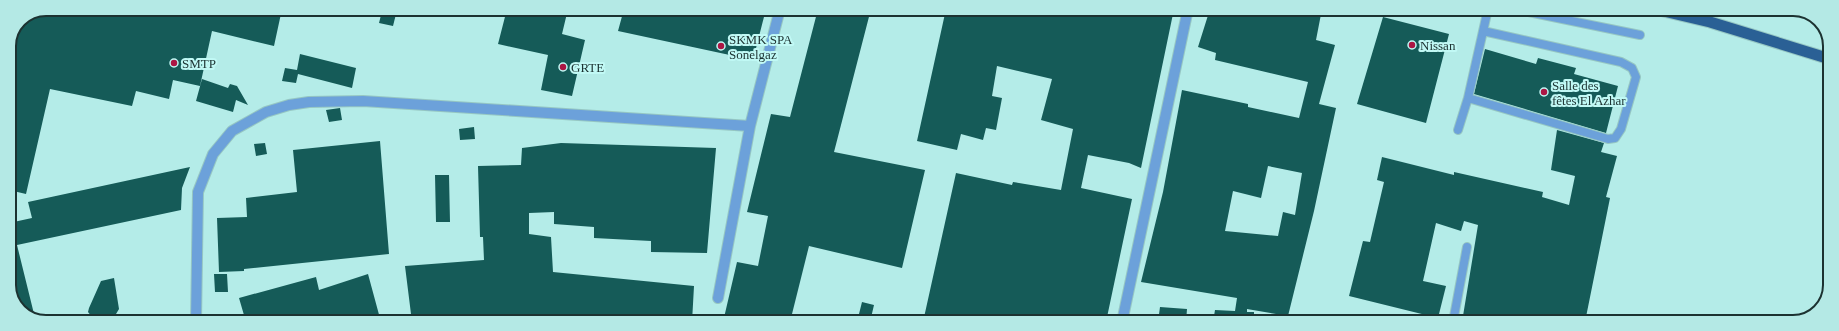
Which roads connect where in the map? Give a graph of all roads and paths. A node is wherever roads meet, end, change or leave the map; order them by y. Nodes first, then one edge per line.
1 (778, 16) edge
2 (1187, 16) edge
3 (1486, 16) edge
4 (1547, 16) edge
5 (1685, 16) edge
6 (1483, 31) junction
7 (1640, 35) dead end
8 (1823, 57) edge
9 (1468, 98) junction
10 (750, 126) junction
11 (1458, 130) dead end
12 (1467, 248) dead end
13 (718, 298) dead end
14 (196, 315) edge
15 (1123, 315) edge
16 (1454, 315) edge

1 - 10 street
2 - 15 street
3 - 6 lane
4 - 7 lane
5 - 8 highway
6 - 9 lane
6 - 9 lane
9 - 11 lane
10 - 13 street
10 - 14 street
12 - 16 lane

